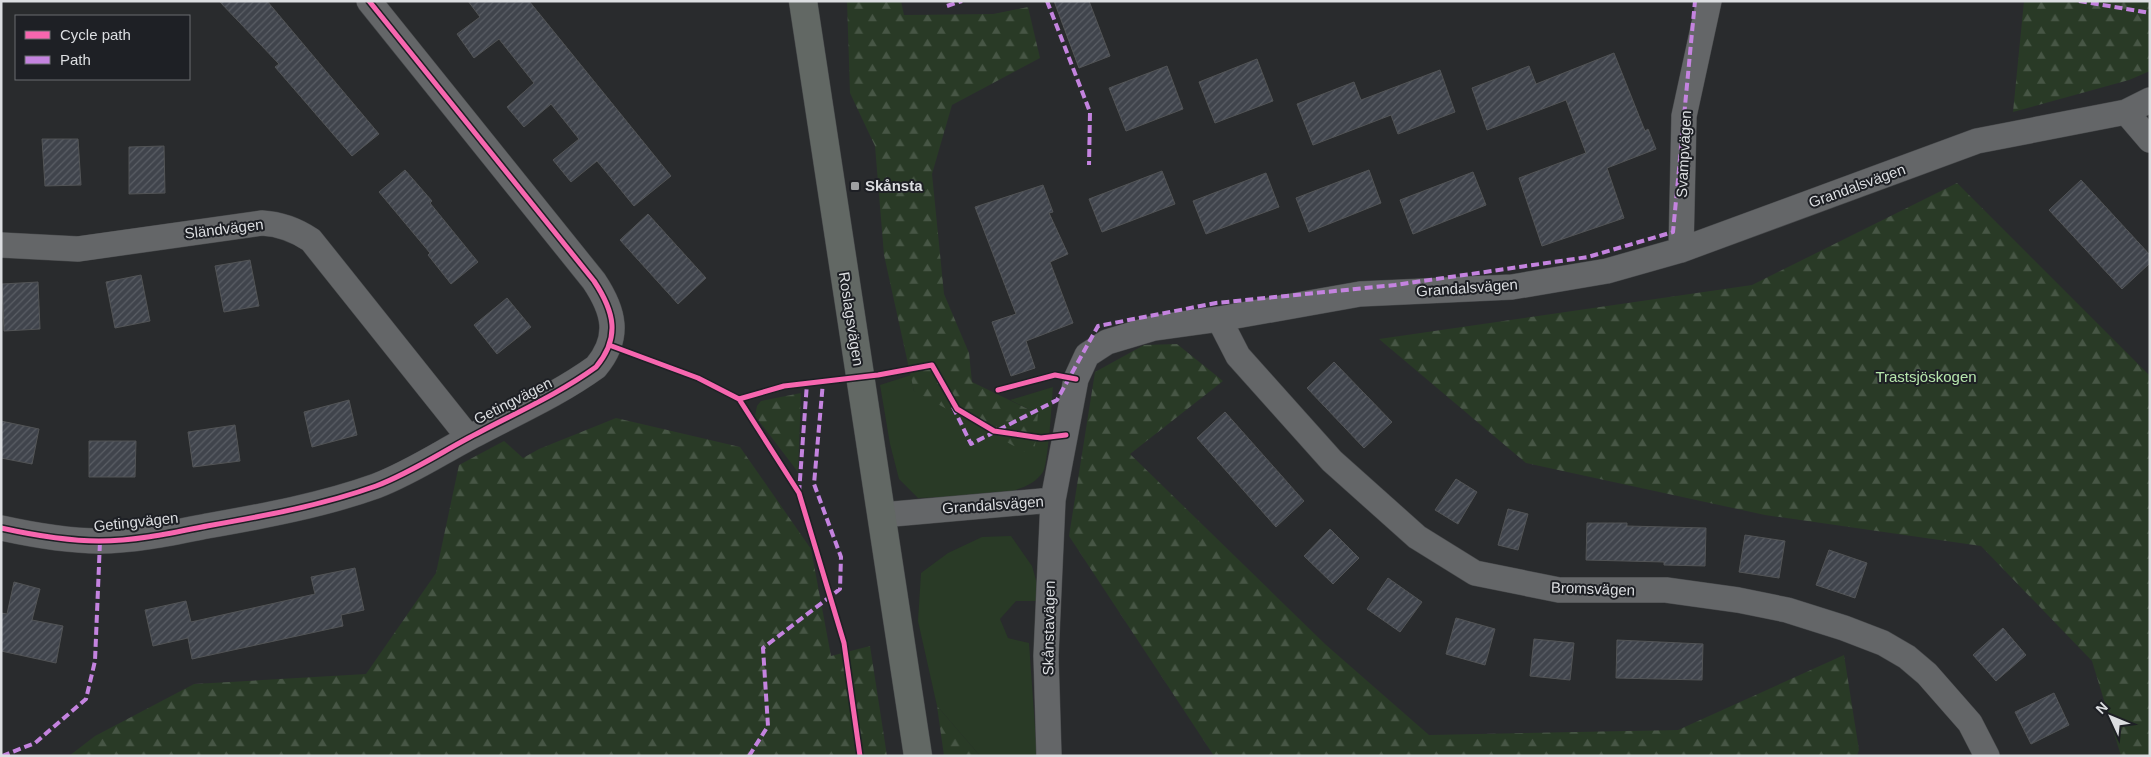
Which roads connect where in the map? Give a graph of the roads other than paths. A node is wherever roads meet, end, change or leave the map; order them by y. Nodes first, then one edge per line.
1 (369, 1) edge
2 (803, 1) edge
3 (1709, 1) edge
4 (2150, 100) edge
5 (2126, 112) junction
6 (2150, 140) edge
7 (1, 245) edge
8 (1681, 250) junction
9 (1219, 319) junction
10 (469, 438) junction
11 (1053, 500) junction
12 (882, 515) junction
13 (1, 528) edge
14 (918, 756) edge
15 (1049, 756) edge
16 (1987, 756) edge

1 - 10 street, Getingvägen
2 - 12 main road, Roslagsvägen
3 - 8 street, Svampvägen
4 - 5 street, Grandalsvägen
5 - 6 street
5 - 8 street, Grandalsvägen
7 - 10 street, Sländvägen
8 - 9 street, Grandalsvägen
9 - 11 street, Grandalsvägen
9 - 16 street, Bromsvägen
10 - 13 street, Getingvägen
11 - 12 street, Grandalsvägen
11 - 15 street, Skånstavägen
12 - 14 main road, Roslagsvägen

